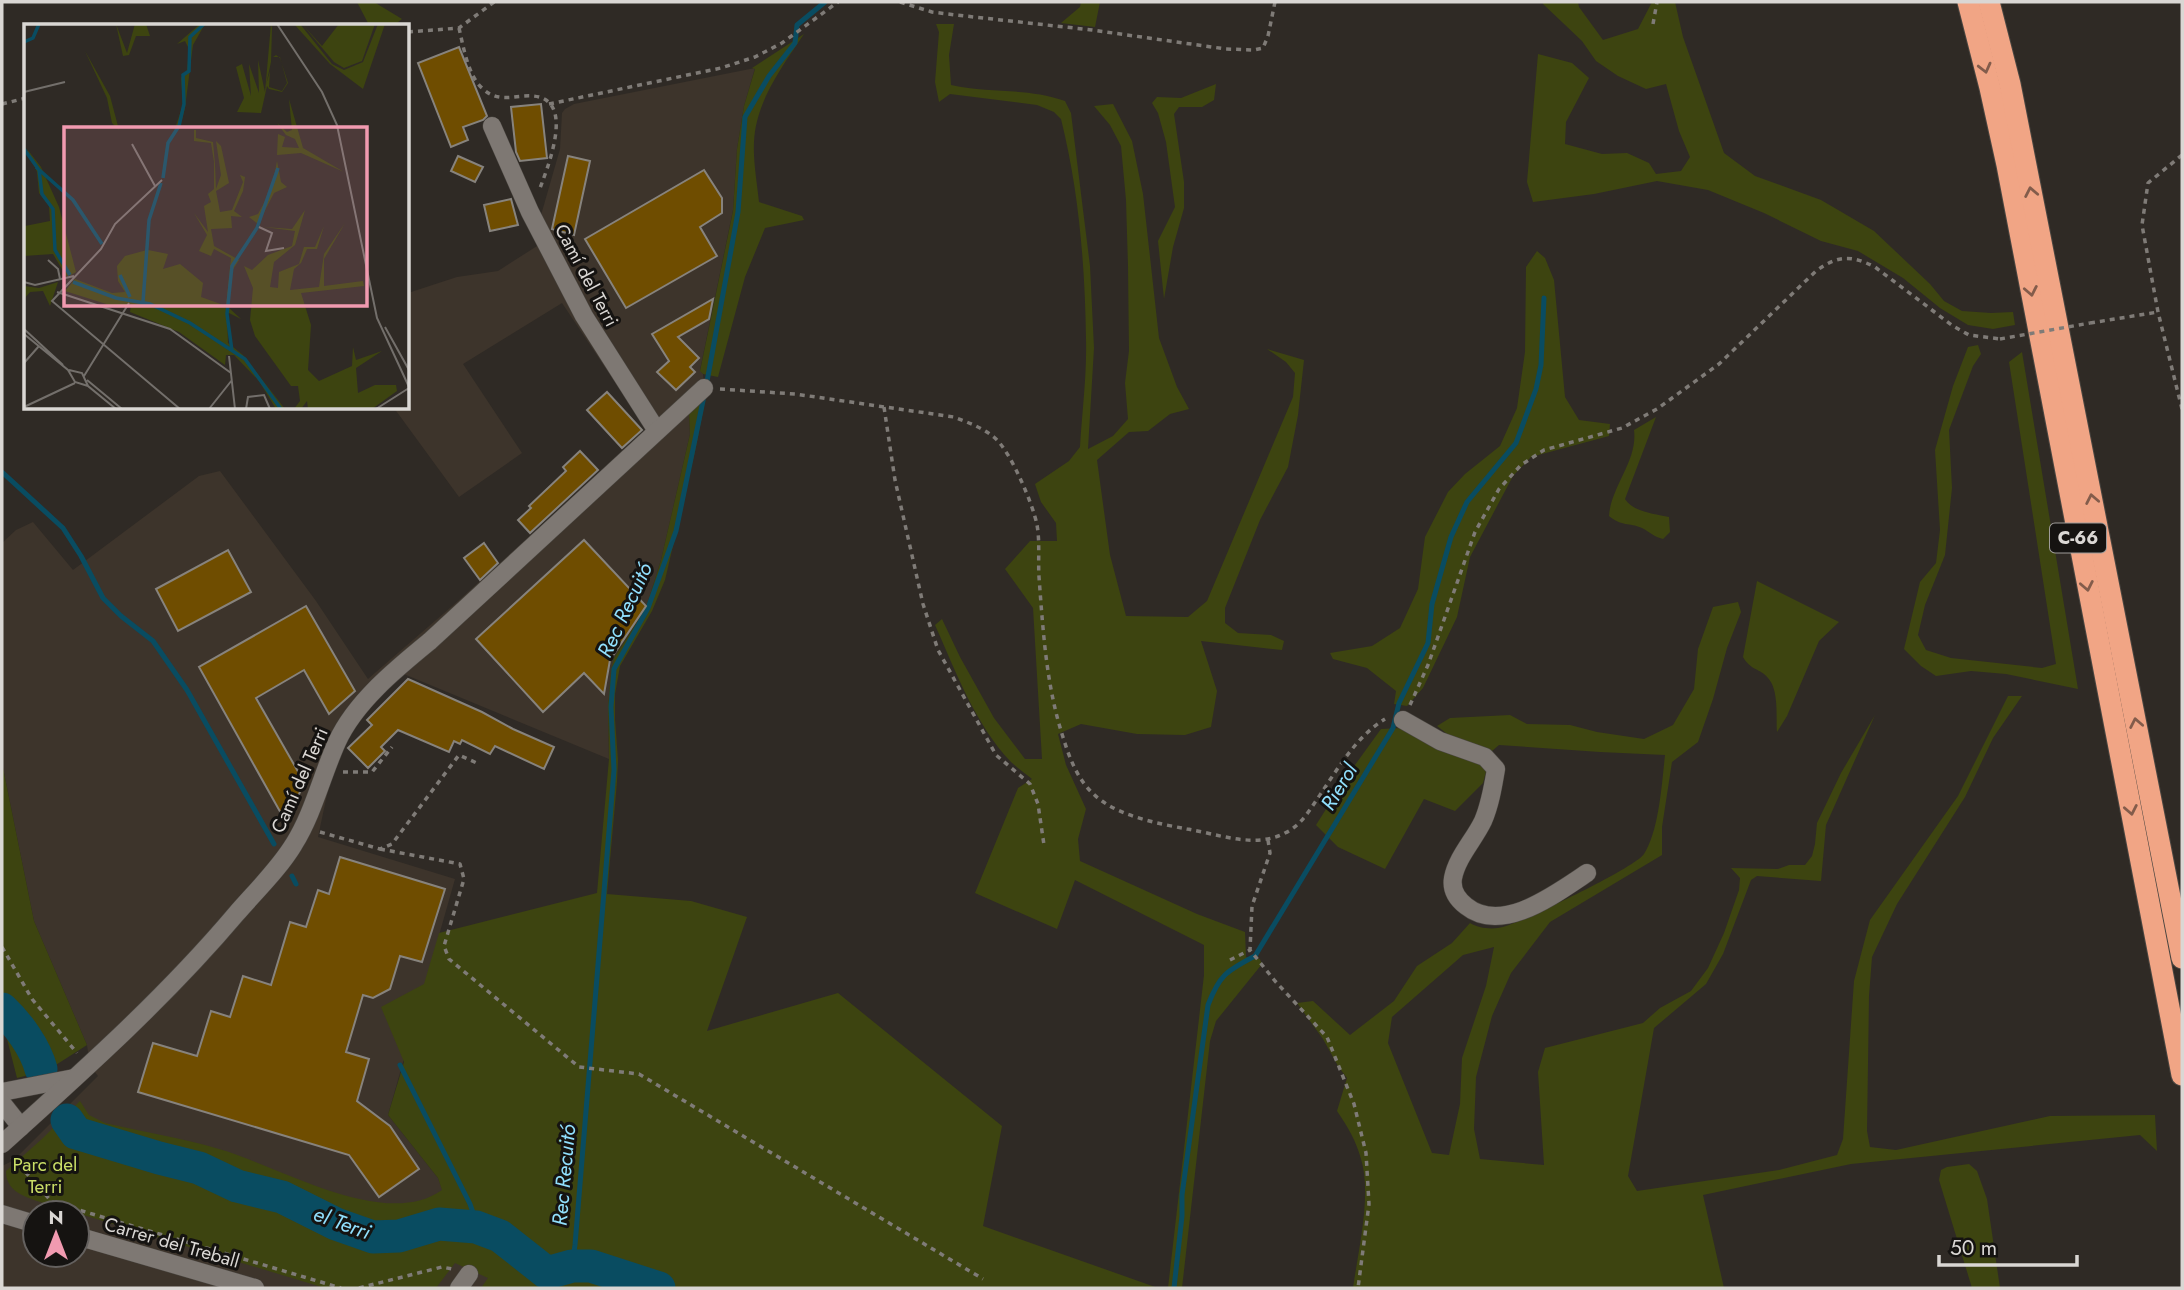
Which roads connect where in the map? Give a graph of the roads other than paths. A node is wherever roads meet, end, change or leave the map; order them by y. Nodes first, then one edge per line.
1 (1968, 2) edge
2 (1989, 2) edge
3 (492, 126) dead end
4 (704, 388) road end
5 (657, 431) junction
6 (1403, 720) road end
7 (1587, 873) dead end
8 (2182, 958) edge
9 (83, 1071) junction
10 (2182, 1075) edge
11 (2, 1092) edge
12 (2, 1103) edge
13 (21, 1127) junction
14 (2, 1144) edge
15 (2, 1214) edge
16 (21, 1220) edge
17 (91, 1240) edge
18 (255, 1288) edge

1 -> 10 highway, C-66
8 -> 2 highway, C-66
3 - 5 street, Camí del Terri
4 - 5 street, Camí del Terri
5 - 9 street, Camí del Terri
6 - 7 street
9 - 11 street
9 - 13 street, Camí del Terri
12 - 13 street
13 - 14 street, Camí del Terri
15 - 16 street
17 - 18 street, Carrer del Treball

